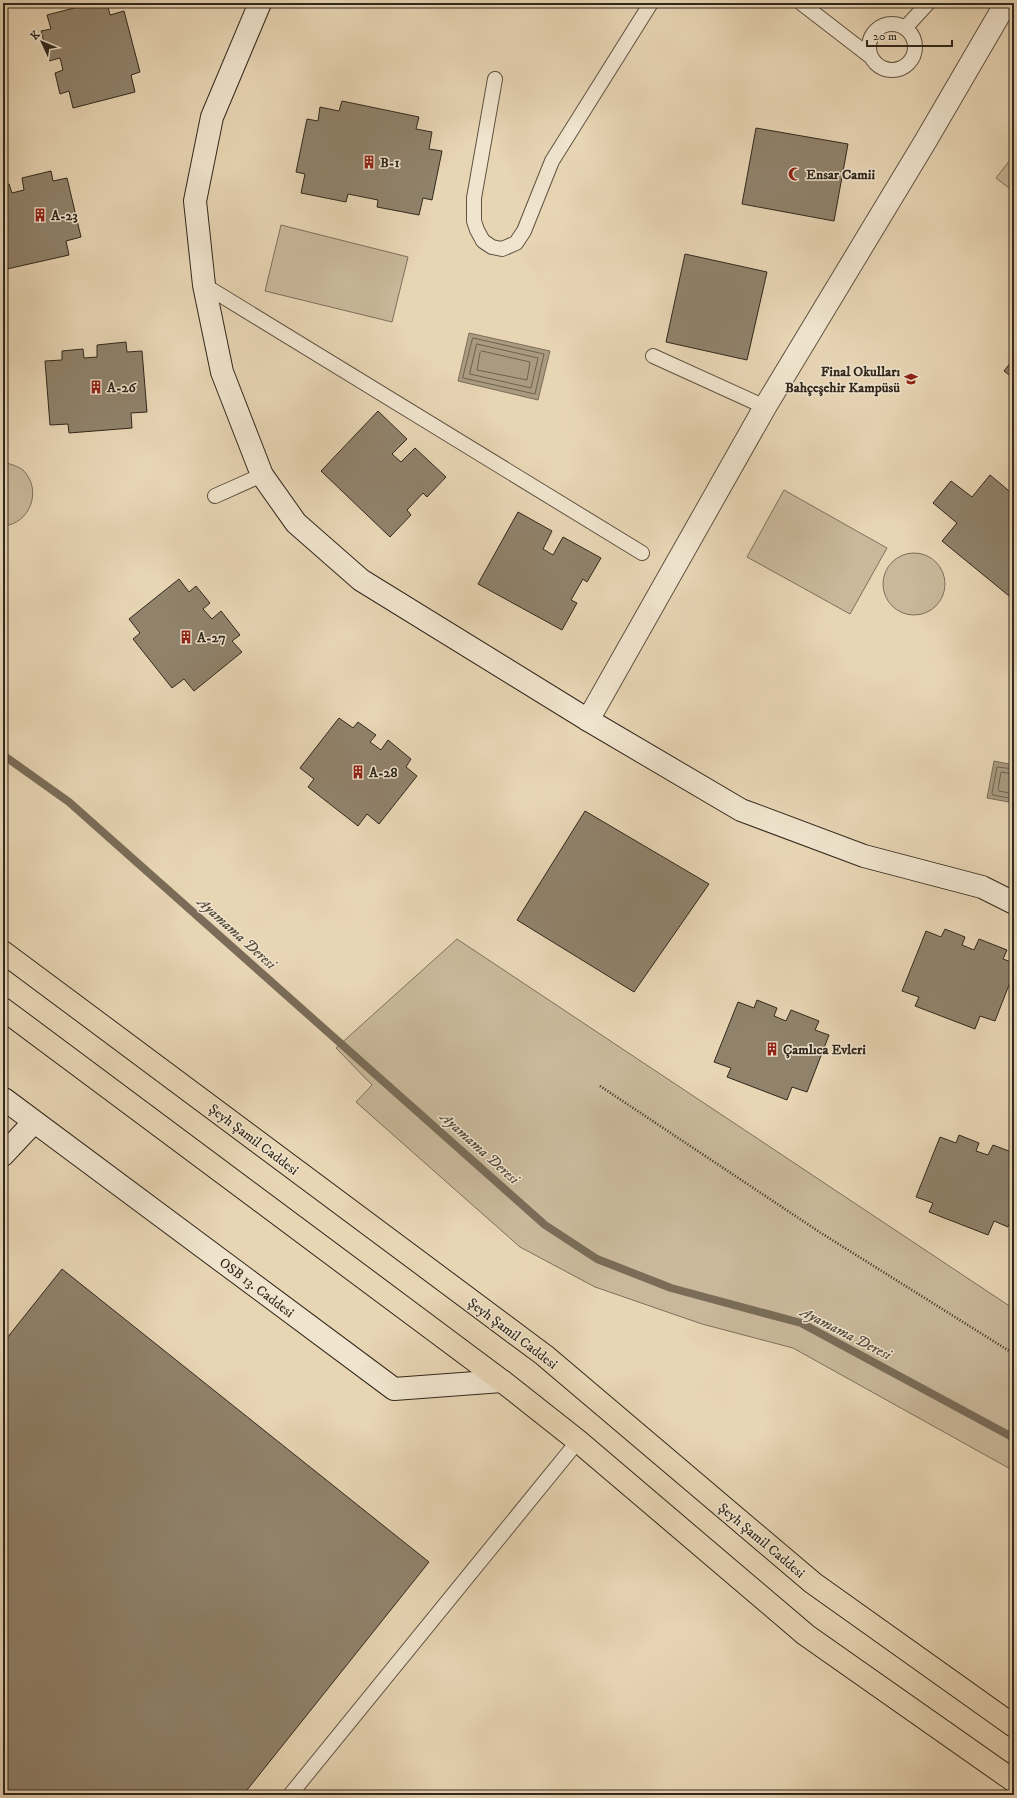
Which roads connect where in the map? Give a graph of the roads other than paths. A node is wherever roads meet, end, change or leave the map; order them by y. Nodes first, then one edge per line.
1 (260, 3) edge
2 (651, 3) edge
3 (801, 3) edge
4 (928, 3) edge
5 (1006, 3) edge
6 (906, 28) junction
7 (871, 57) junction
8 (495, 79) dead end
9 (204, 285) junction
10 (653, 356) dead end
11 (765, 407) junction
12 (262, 474) junction
13 (215, 496) dead end
14 (642, 553) dead end
15 (588, 720) junction
16 (1014, 903) edge
17 (3, 952) edge
18 (3, 1009) edge
19 (3, 1100) edge
20 (34, 1122) junction
21 (3, 1155) edge
22 (502, 1381) junction
23 (578, 1441) junction
24 (1014, 1726) edge
25 (1014, 1781) edge
26 (290, 1795) edge

1 - 9 street
2 - 8 lane
3 - 7 lane
4 - 6 lane
5 - 11 street
6 - 7 lane
6 - 7 lane
9 - 12 street
9 - 14 lane
10 - 11 lane
11 - 15 street
12 - 13 lane
12 - 15 street
15 - 16 street
17 - 24 main road, Şeyh Şamil Caddesi
18 - 22 main road
19 - 20 street, OSB 13. Caddesi
20 - 21 street
20 - 22 street, OSB 13. Caddesi
22 - 23 main road
23 - 25 main road
23 - 26 lane

